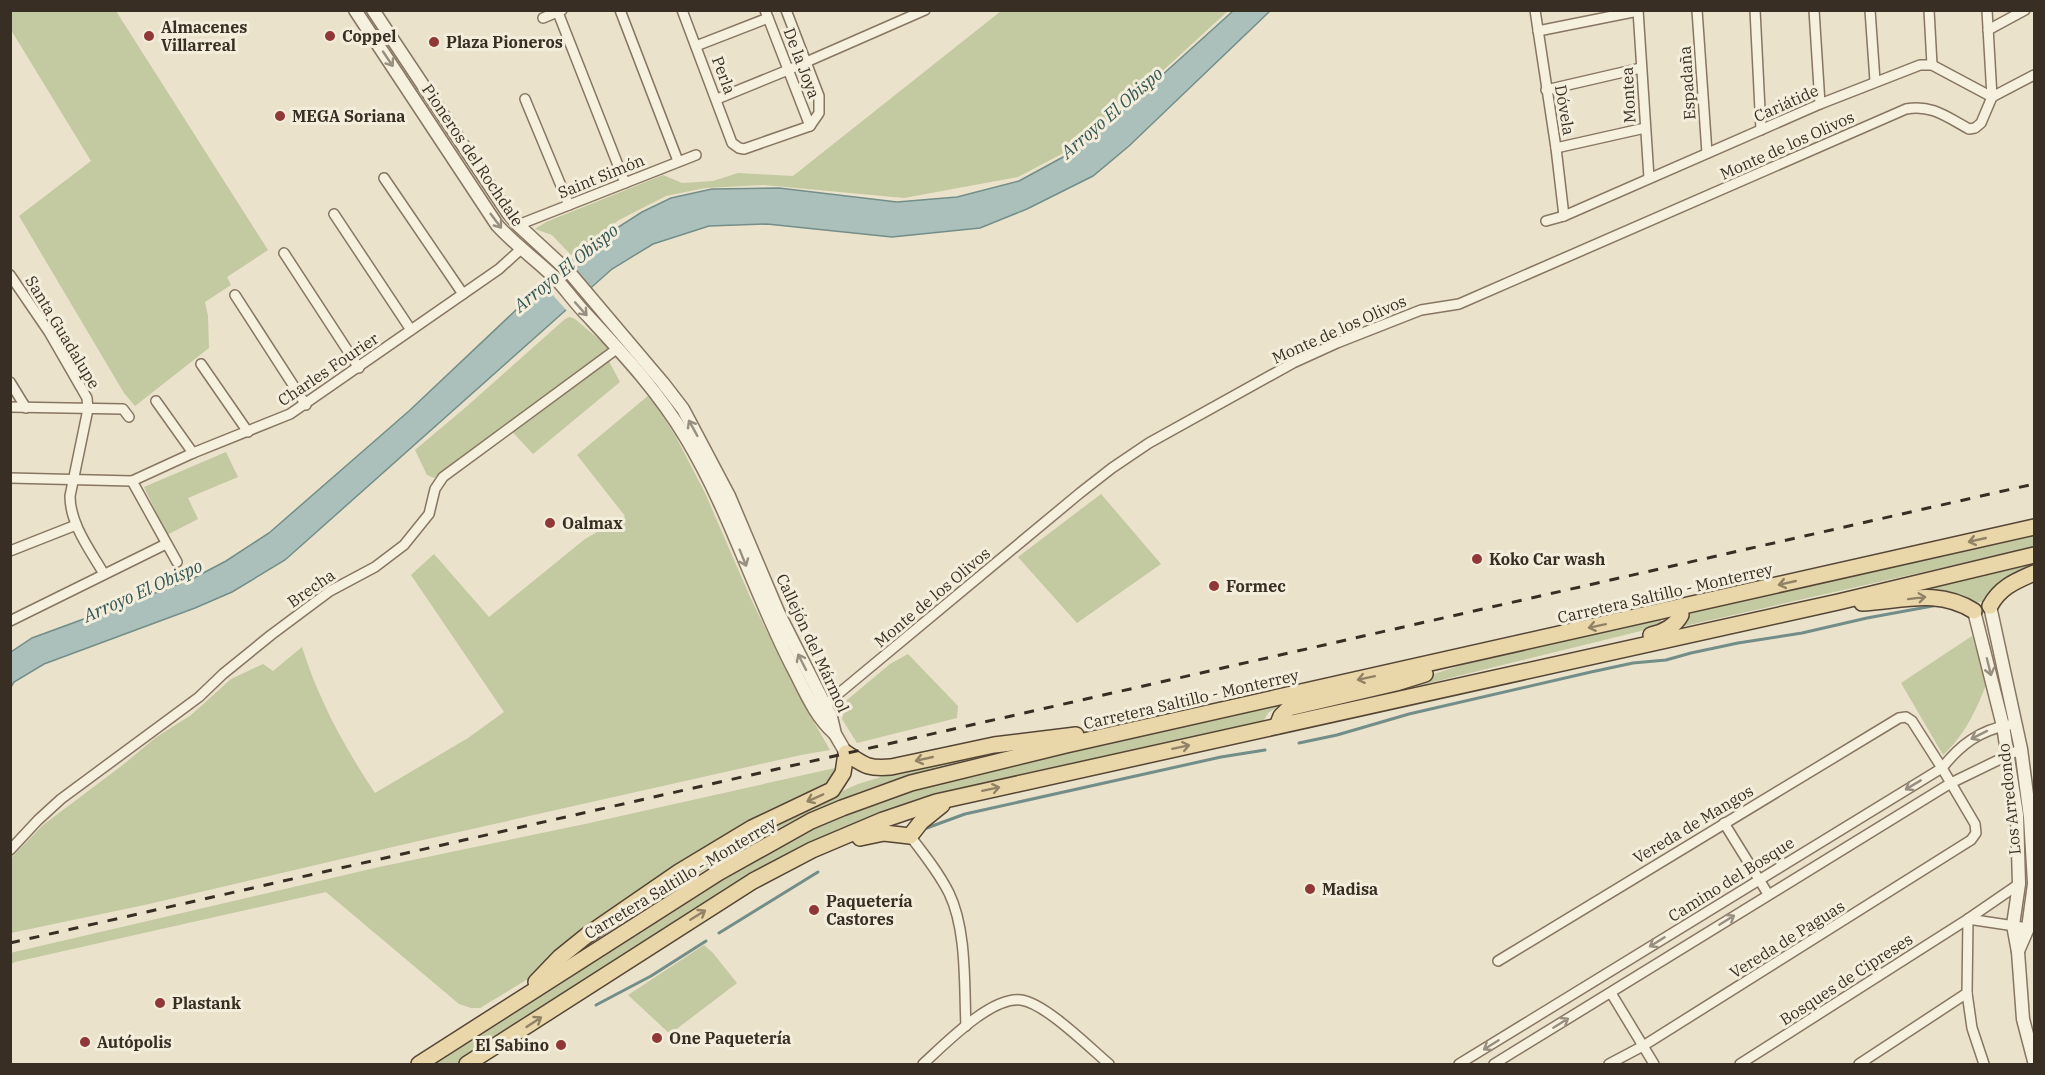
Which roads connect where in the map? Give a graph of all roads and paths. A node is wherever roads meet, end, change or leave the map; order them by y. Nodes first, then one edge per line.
1 (355, 10) edge
2 (373, 10) edge
3 (620, 10) edge
4 (682, 10) edge
5 (786, 10) edge
6 (925, 10) edge
7 (1535, 10) edge
8 (1697, 10) edge
9 (1755, 10) edge
10 (1814, 10) edge
11 (1870, 10) edge
12 (1929, 10) edge
13 (1987, 10) edge
14 (2025, 10) edge
15 (559, 11) edge
16 (1638, 11) edge
17 (766, 14) edge
18 (543, 18) dead end
19 (1988, 30) junction
20 (1538, 31) junction
21 (696, 46) junction
22 (806, 62) junction
23 (1932, 65) junction
24 (1641, 68) junction
25 (788, 70) junction
26 (2034, 75) edge
27 (1875, 81) junction
28 (1546, 90) junction
29 (1992, 97) junction
30 (525, 99) dead end
31 (717, 99) junction
32 (1820, 104) junction
33 (439, 109) junction
34 (428, 117) junction
35 (810, 126) junction
36 (1645, 128) junction
37 (1761, 130) junction
38 (1557, 148) junction
39 (1707, 153) junction
40 (696, 156) dead end
41 (678, 161) junction
42 (384, 178) dead end
43 (1649, 178) junction
44 (625, 183) junction
45 (569, 205) junction
46 (334, 214) dead end
47 (1564, 216) junction
48 (1546, 221) dead end
49 (518, 225) junction
50 (284, 253) dead end
51 (526, 253) junction
52 (10, 275) edge
53 (463, 294) junction
54 (235, 295) dead end
55 (607, 327) junction
56 (411, 330) junction
57 (618, 348) junction
58 (201, 364) dead end
59 (359, 368) junction
60 (10, 382) edge
61 (156, 401) dead end
62 (306, 405) junction
63 (10, 407) edge
64 (26, 408) junction
65 (88, 409) junction
66 (129, 417) dead end
67 (248, 432) junction
68 (193, 453) junction
69 (10, 478) edge
70 (73, 480) junction
71 (132, 481) junction
72 (76, 525) junction
73 (2034, 527) edge
74 (738, 530) junction
75 (166, 544) junction
76 (10, 551) edge
77 (2034, 555) edge
78 (177, 562) dead end
79 (2034, 573) edge
80 (104, 574) junction
81 (1838, 602) junction
82 (1990, 606) joint
83 (1680, 608) junction
84 (1974, 611) joint
85 (10, 621) edge
86 (1490, 651) junction
87 (1533, 669) junction
88 (821, 709) junction
89 (2017, 724) junction
90 (1277, 726) junction
91 (2003, 726) junction
92 (1106, 738) junction
93 (2021, 748) junction
94 (846, 753) junction
95 (2008, 754) junction
96 (1942, 768) junction
97 (1951, 783) junction
98 (958, 796) junction
99 (1724, 823) junction
100 (910, 836) junction
101 (10, 850) edge
102 (812, 850) junction
103 (1759, 879) junction
104 (2019, 884) junction
105 (2034, 884) edge
106 (1768, 894) junction
107 (1968, 920) junction
108 (2013, 925) junction
109 (2028, 928) junction
110 (2018, 952) junction
111 (1498, 961) dead end
112 (1611, 993) junction
113 (1967, 993) junction
114 (526, 995) junction
115 (966, 1026) junction
116 (1643, 1046) junction
117 (2034, 1061) edge
118 (1983, 1064) edge
119 (419, 1065) edge
120 (467, 1065) edge
121 (923, 1065) edge
122 (1109, 1065) edge
123 (1459, 1065) edge
124 (1494, 1065) edge
125 (1609, 1065) edge
126 (1654, 1065) edge
127 (1740, 1065) edge
128 (1859, 1065) edge

1 -> 34 street, Pioneros del Rochdale
2 - 33 street, Pioneros del Rochdale
3 - 41 street
4 - 21 street, Perla
5 - 22 street, De la Joya
6 - 22 street
7 - 20 street, Dóvela
8 - 39 street, Espadaña
9 - 37 street
10 - 32 street
11 - 27 street
12 - 23 street
13 - 19 street
14 - 19 street
15 - 18 street
15 - 44 street
16 - 20 street
16 - 24 street, Montea
17 - 21 street
17 - 25 street, De la Joya
19 - 29 street
20 - 28 street, Dóvela
21 - 31 street, Perla
22 - 25 street
22 - 35 street, De la Joya
23 - 27 street, Cariátide
23 - 29 street
24 - 28 street
24 - 36 street, Montea
25 - 31 street
25 - 35 street, De la Joya
26 - 29 street
27 - 32 street, Cariátide
28 - 38 street, Dóvela
29 - 88 street, Monte de los Olivos
30 - 45 street
31 - 35 street, Perla
32 - 37 street, Cariátide
33 - 34 street
33 - 49 street, Pioneros del Rochdale
34 -> 51 street, Pioneros del Rochdale
36 - 38 street
36 - 43 street, Montea
37 - 39 street, Cariátide
38 - 47 street, Dóvela
39 - 43 street, Cariátide
40 - 41 street, Saint Simón
41 - 44 street, Saint Simón
42 - 53 street
43 - 47 street, Cariátide
44 - 45 street, Saint Simón
45 - 49 street, Saint Simón
46 - 56 street
47 - 48 street, Cariátide
49 - 55 street, Pioneros del Rochdale
50 - 59 street
51 - 53 street, Charles Fourier
51 -> 55 street, Pioneros del Rochdale
52 - 65 street, Santa Guadalupe
53 - 56 street, Charles Fourier
54 - 62 street
55 - 57 street, Callejón del Mármol
74 -> 55 street, Callejón del Mármol
56 - 59 street, Charles Fourier
57 - 74 street, Callejón del Mármol
57 - 101 street, Brecha
58 - 67 street
59 - 62 street, Charles Fourier
60 - 64 street
61 - 68 street
62 - 67 street, Charles Fourier
63 - 64 street
64 - 65 street
65 - 66 street
65 - 70 street, Santa Guadalupe
67 - 68 street, Charles Fourier
68 - 71 street, Charles Fourier
69 - 70 street
70 - 71 street
70 - 72 street, Santa Guadalupe
71 - 75 street
72 - 76 street
72 - 80 street, Santa Guadalupe
73 -> 83 main road, Carretera Saltillo - Monterrey
74 - 88 street, Callejón del Mármol
75 - 78 street
75 - 80 street
77 - 81 main road
79 - 82 main road
80 - 85 street
81 -> 84 main road
81 - 87 main road
82 - 89 street, Los Arredondo
83 -> 86 main road, Carretera Saltillo - Monterrey
83 - 87 main road
84 -> 91 street, Los Arredondo
86 - 90 main road
86 -> 92 main road, Carretera Saltillo - Monterrey
87 - 90 main road
88 - 94 street, Callejón del Mármol
89 - 91 street, Camino del Bosque
89 - 93 street, Los Arredondo
98 -> 90 main road
91 - 95 street, Los Arredondo
91 -> 96 street, Camino del Bosque
92 -> 94 main road
92 - 114 main road, Carretera Saltillo - Monterrey
93 - 95 street, Camino del Bosque
93 - 105 street, Los Arredondo
94 -> 114 main road
95 - 97 street, Camino del Bosque
95 - 104 street, Los Arredondo
96 - 97 street
96 - 99 street, Vereda de Mangos
96 -> 103 street, Camino del Bosque
97 - 106 street, Camino del Bosque
97 - 116 street, Vereda de Paguas
98 - 100 main road
98 - 102 main road
99 - 103 street
99 - 111 street, Vereda de Mangos
100 - 102 main road
100 - 115 street
120 -> 102 main road
103 - 106 street
103 -> 123 street, Camino del Bosque
104 - 107 street, Bosques de Cipreses
104 - 108 street, Los Arredondo
105 - 109 street, Los Arredondo
112 -> 106 street, Camino del Bosque
107 - 108 street
107 - 113 street
107 - 127 street, Bosques de Cipreses
108 - 109 street
108 - 110 street, Los Arredondo
109 - 110 street, Los Arredondo
110 - 117 street
112 - 116 street
124 -> 112 street, Camino del Bosque
113 - 118 street
113 - 128 street
114 - 119 main road, Carretera Saltillo - Monterrey
115 - 121 street
115 - 122 street
116 - 125 street, Vereda de Paguas
116 - 126 street

